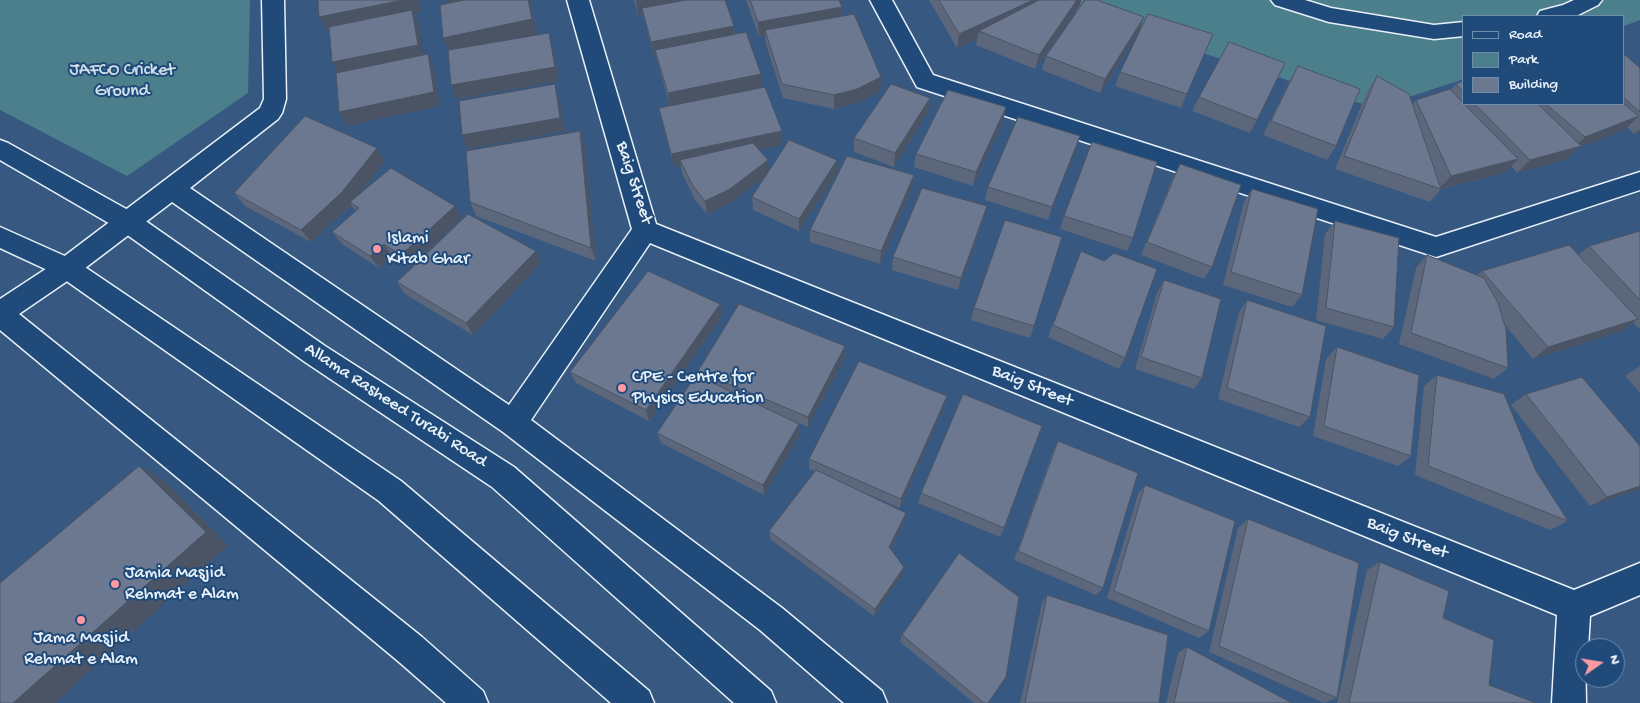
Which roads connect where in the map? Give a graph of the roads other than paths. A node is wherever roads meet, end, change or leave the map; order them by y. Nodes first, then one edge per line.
1 (274, 0) edge
2 (578, 0) edge
3 (881, 0) edge
4 (1282, 0) edge
5 (1591, 0) edge
6 (1572, 14) edge
7 (1462, 29) edge
8 (0, 149) edge
9 (1640, 180) edge
10 (172, 189) junction
11 (128, 222) junction
12 (644, 230) junction
13 (0, 237) edge
14 (66, 268) junction
15 (0, 313) edge
16 (513, 423) junction
17 (1640, 579) edge
18 (1574, 606) junction
19 (471, 703) edge
20 (637, 703) edge
21 (759, 703) edge
22 (870, 703) edge
23 (1569, 703) edge

1 - 10 street
2 - 12 street, Baig Street
3 - 9 street
4 - 7 street
5 - 6 street
8 - 11 street, Allama Rasheed Turabi Road
10 - 11 street
10 - 16 street
11 - 14 street
11 - 21 street, Allama Rasheed Turabi Road
12 - 16 street
12 - 18 street, Baig Street
13 - 14 street
14 - 15 street
14 - 20 street
15 - 19 street
16 - 22 street
17 - 18 street
18 - 23 street

